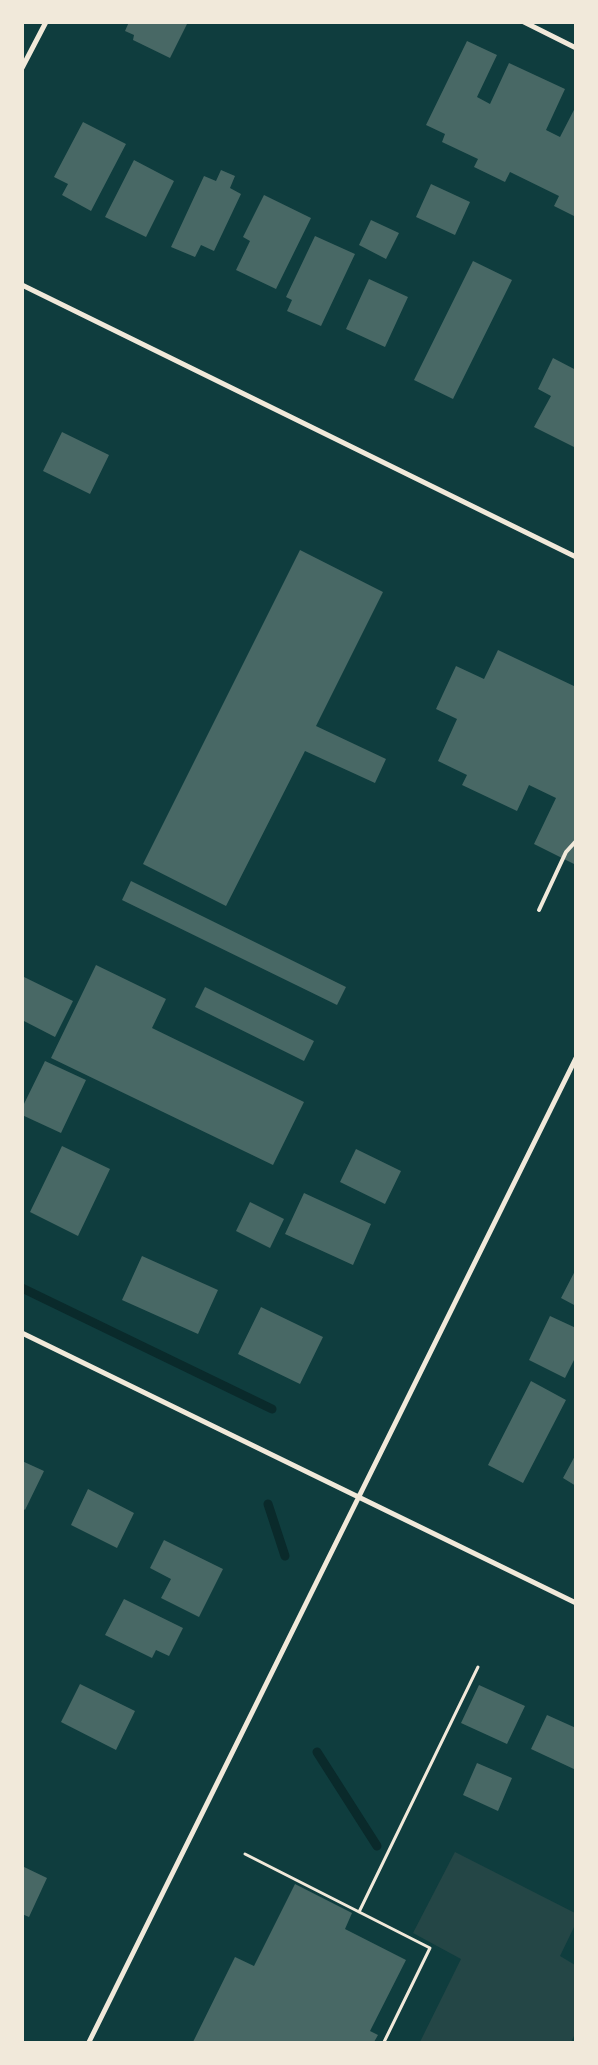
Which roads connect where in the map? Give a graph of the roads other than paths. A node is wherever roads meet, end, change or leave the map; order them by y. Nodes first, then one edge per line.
1 (46, 22) edge
2 (524, 22) edge
3 (576, 48) edge
4 (22, 68) edge
5 (22, 285) edge
6 (576, 557) edge
7 (576, 841) edge
8 (540, 910) dead end
9 (576, 1058) edge
10 (22, 1333) edge
11 (359, 1497) junction
12 (576, 1602) edge
13 (89, 2042) edge

1 - 4 street
2 - 3 street
5 - 6 street
7 - 8 lane
9 - 11 street
10 - 11 street
11 - 12 street
11 - 13 street

